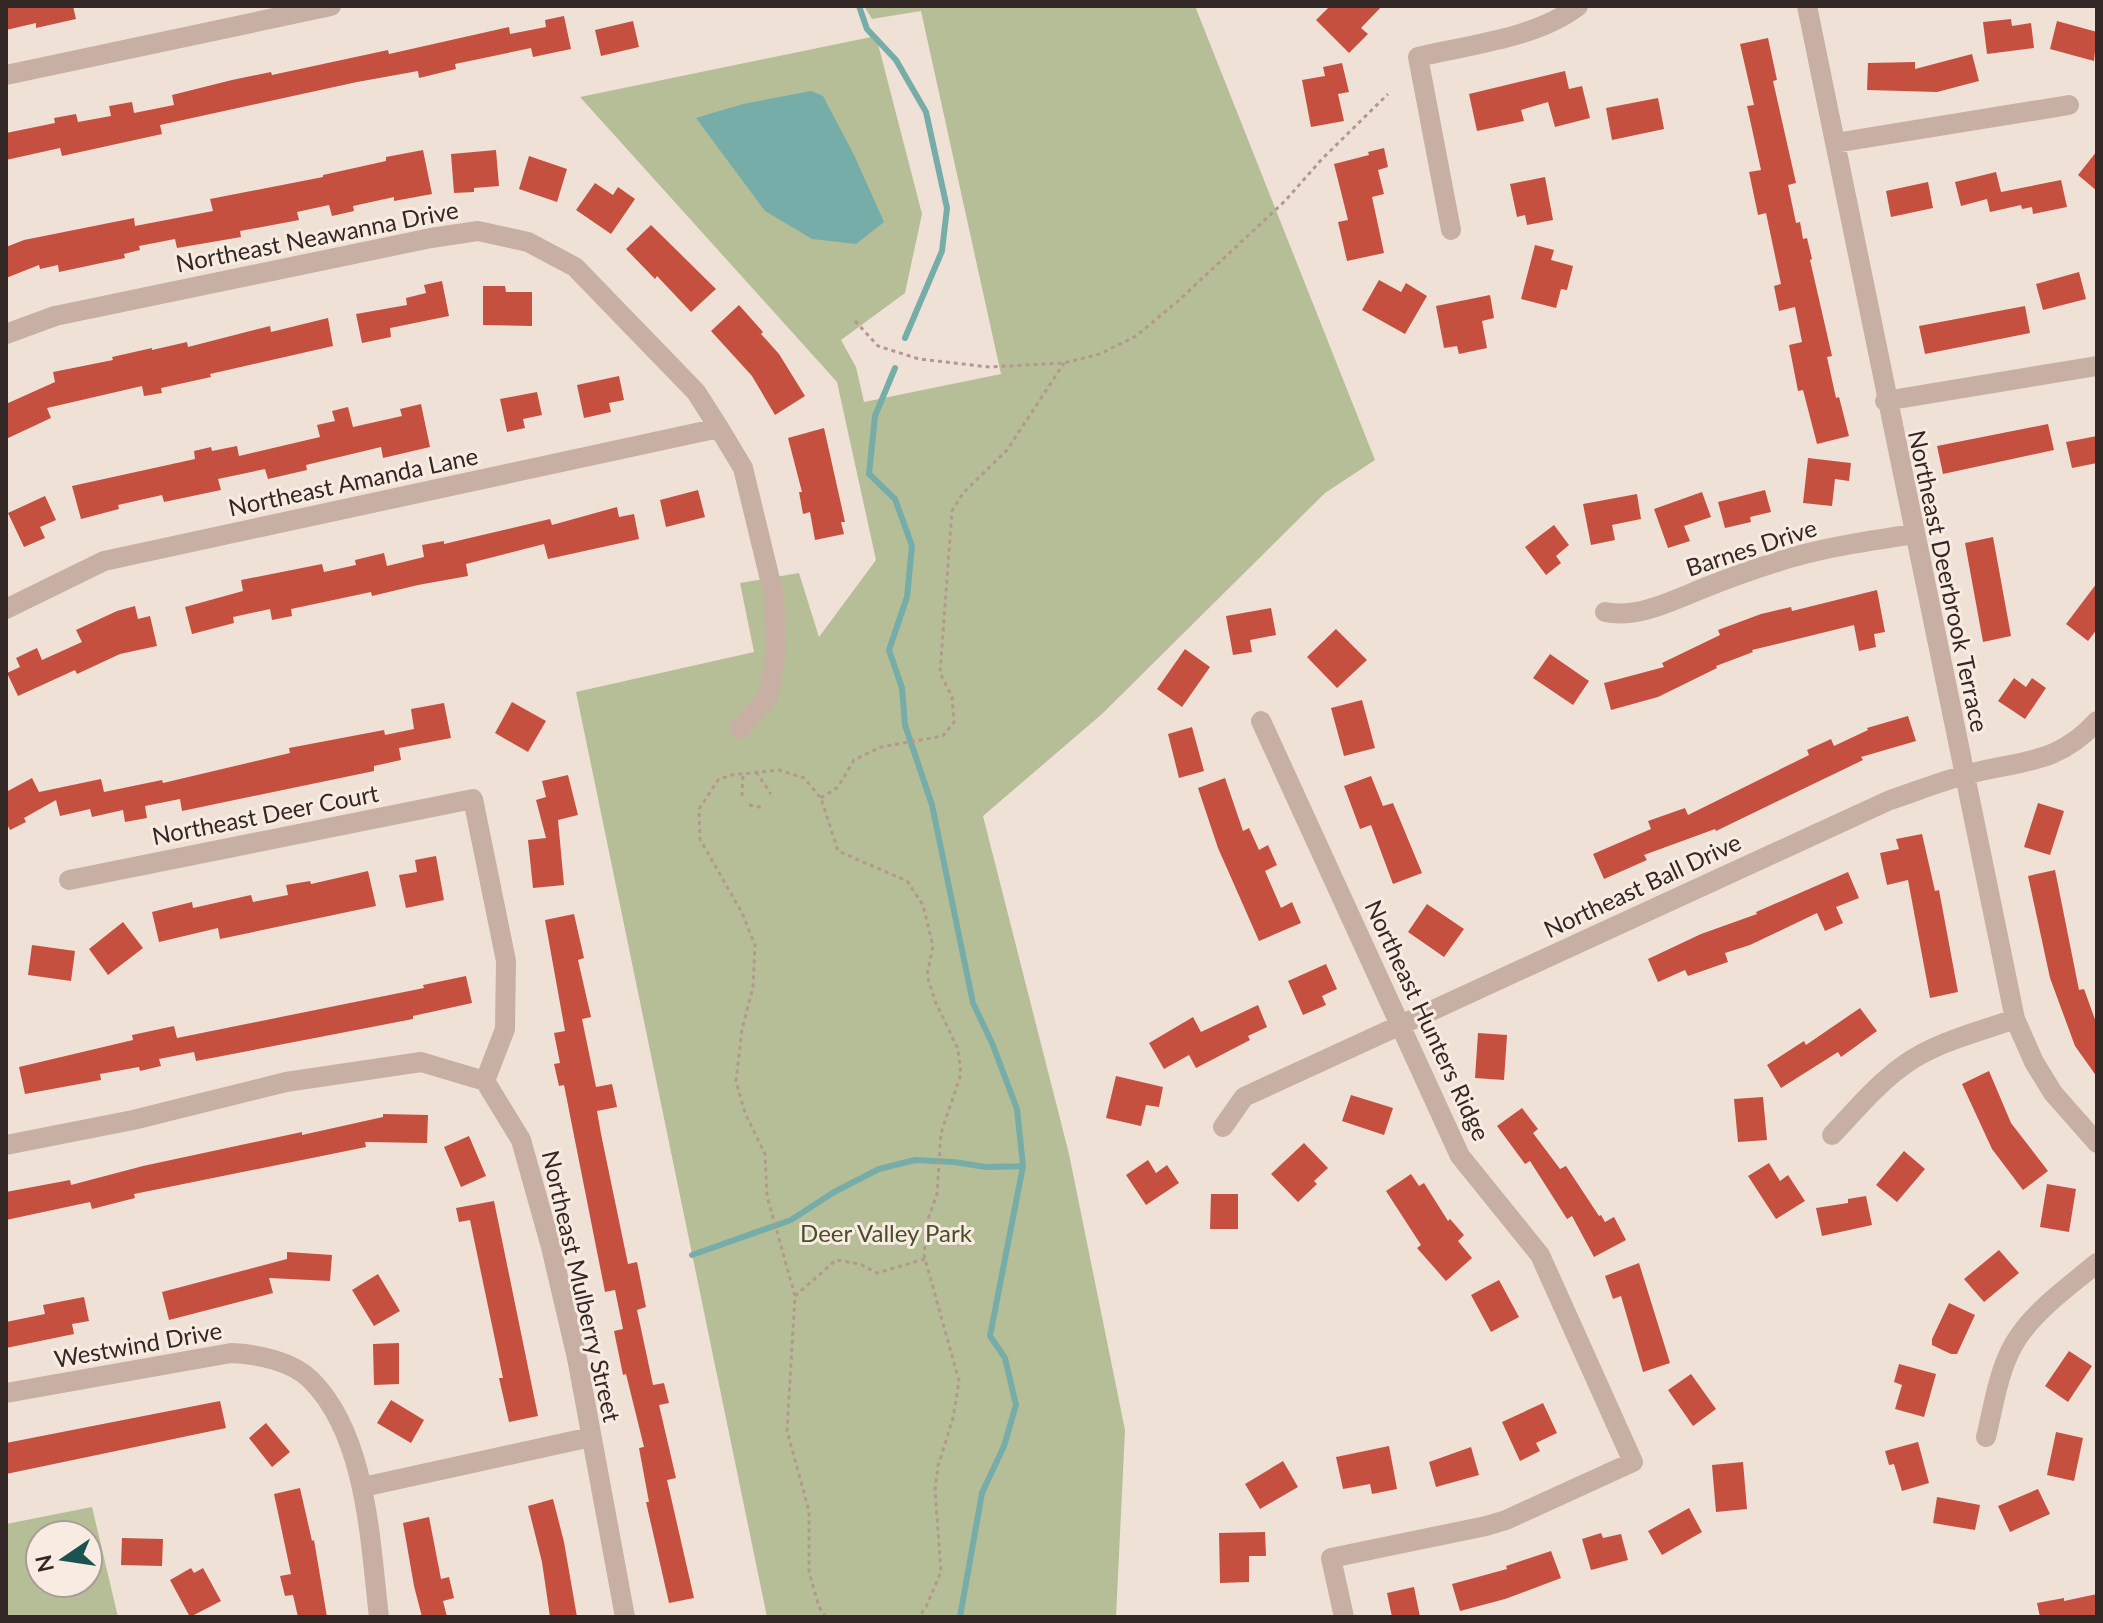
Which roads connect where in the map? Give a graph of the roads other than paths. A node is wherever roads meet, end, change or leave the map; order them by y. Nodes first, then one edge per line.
1 (331, 6) edge
2 (1578, 6) edge
3 (1807, 6) edge
4 (296, 9) edge
5 (6, 75) edge
6 (2069, 105) dead end
7 (1835, 143) junction
8 (1451, 230) dead end
9 (6, 334) edge
10 (2097, 366) edge
11 (1885, 401) junction
12 (719, 428) junction
13 (1915, 534) junction
14 (6, 609) edge
15 (1605, 612) dead end
16 (1261, 721) dead end
17 (2097, 721) edge
18 (739, 729) dead end
19 (1963, 775) junction
20 (69, 880) dead end
21 (2015, 1019) junction
22 (1399, 1024) junction
23 (485, 1081) junction
24 (1223, 1127) dead end
25 (1832, 1135) dead end
26 (2097, 1143) edge
27 (6, 1145) edge
28 (2097, 1263) edge
29 (6, 1393) edge
30 (591, 1437) junction
31 (1986, 1437) dead end
32 (363, 1487) junction
33 (379, 1617) edge
34 (625, 1617) edge
35 (1344, 1617) edge

1 - 4 street
2 - 8 street
3 - 7 street, Northeast Deerbrook Terrace
4 - 5 street
6 - 7 street
7 - 11 street, Northeast Deerbrook Terrace
9 - 12 street, Northeast Neawanna Drive
10 - 11 street
11 - 13 street, Northeast Deerbrook Terrace
12 - 14 street, Northeast Amanda Lane
12 - 18 street, Northeast Neawanna Drive
13 - 15 street, Barnes Drive
13 - 19 street, Northeast Deerbrook Terrace
16 - 22 street, Northeast Hunters Ridge
17 - 19 street, Northeast Ball Drive
19 - 21 street, Northeast Deerbrook Terrace
19 - 22 street, Northeast Ball Drive
20 - 23 street, Northeast Deer Court
21 - 25 street
21 - 26 street, Northeast Deerbrook Terrace
22 - 24 street, Northeast Ball Drive
22 - 35 street, Northeast Hunters Ridge
23 - 27 street
23 - 30 street, Northeast Mulberry Street
28 - 31 street
29 - 32 street, Westwind Drive
30 - 32 street
30 - 34 street, Northeast Mulberry Street
32 - 33 street, Westwind Drive

